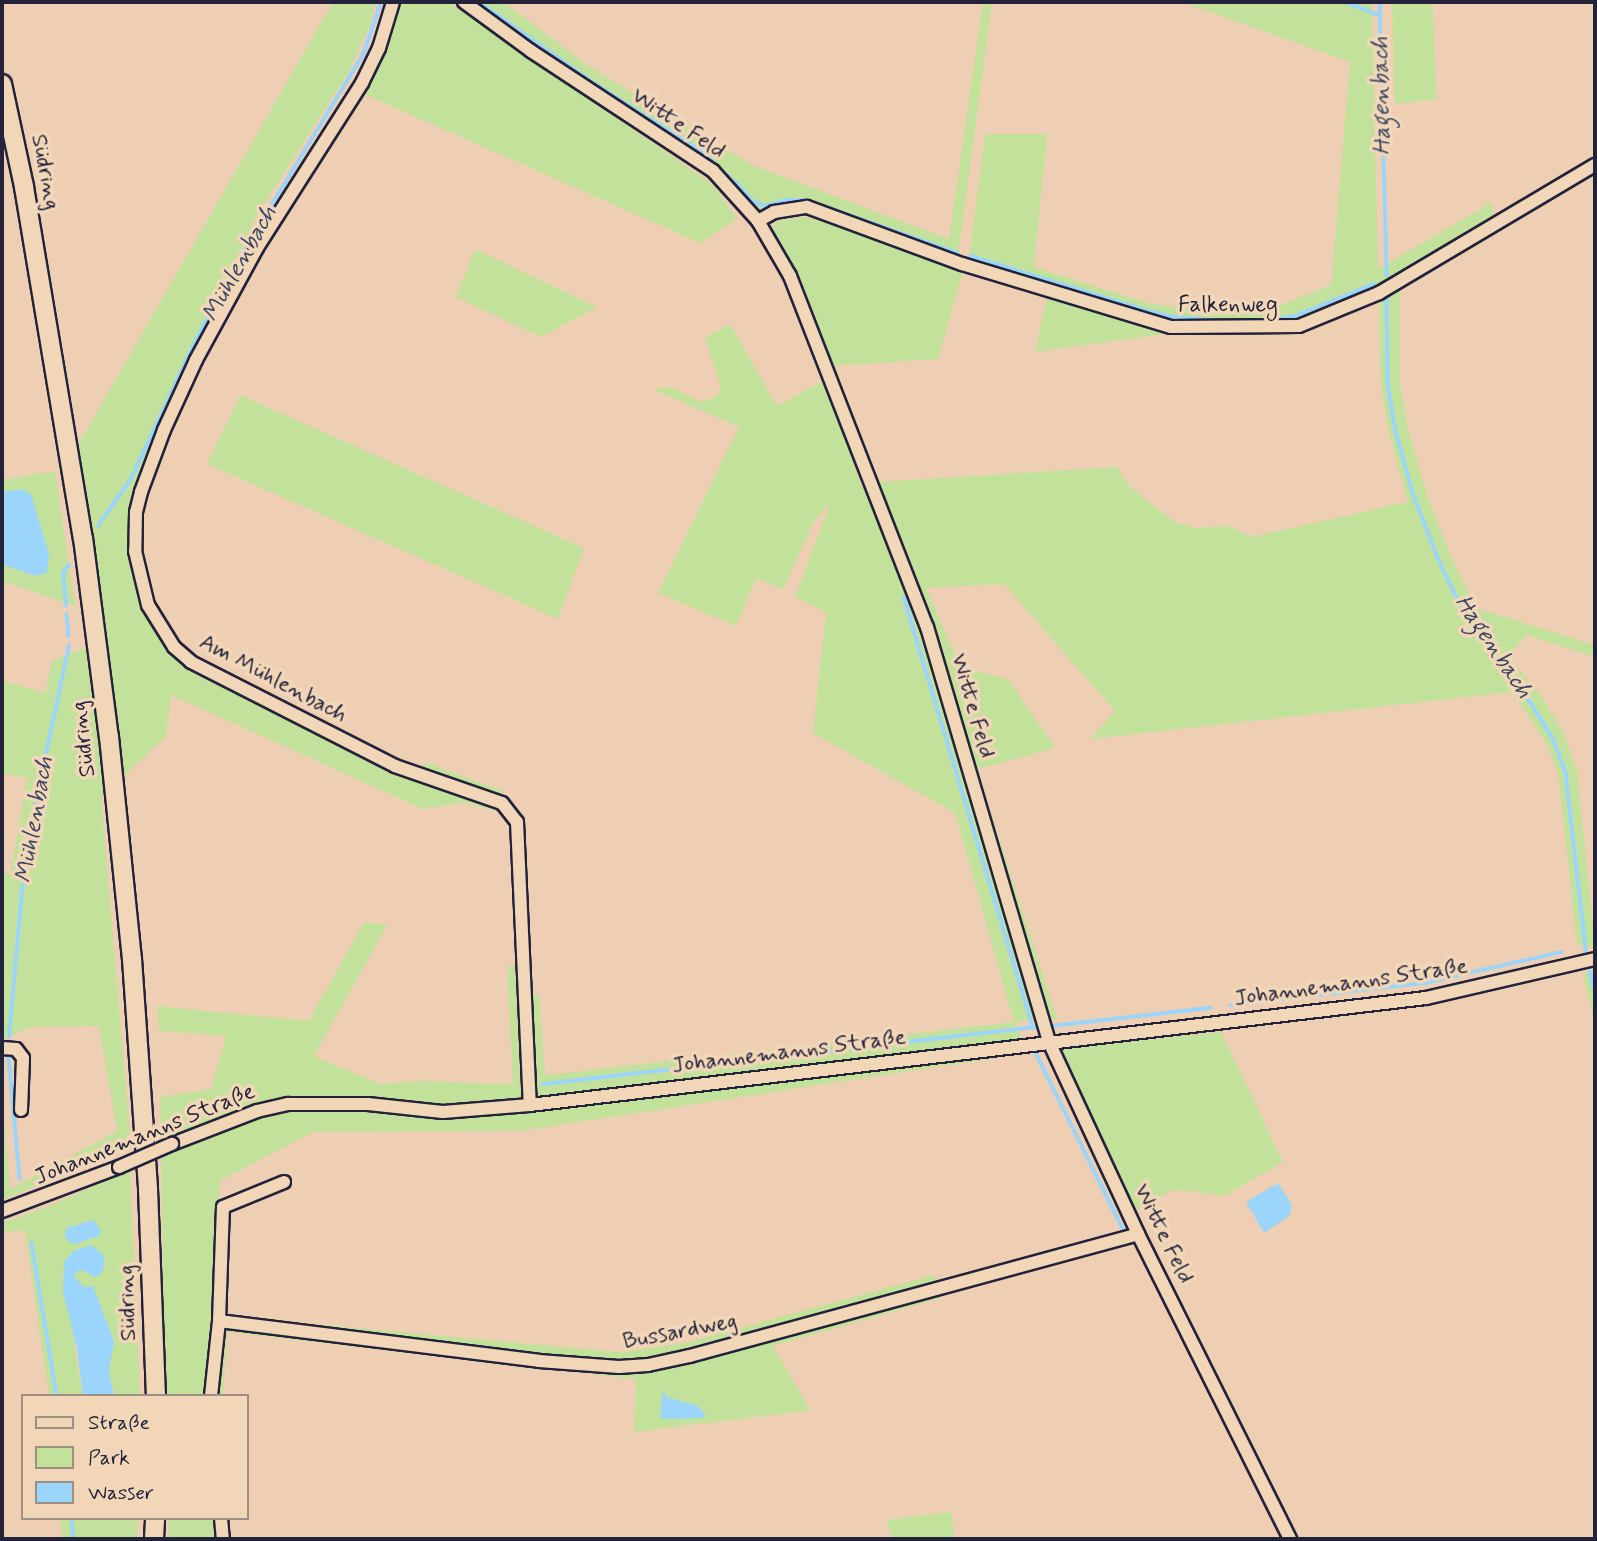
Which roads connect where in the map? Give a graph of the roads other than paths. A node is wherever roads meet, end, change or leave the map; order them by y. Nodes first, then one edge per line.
1 (393, 2) edge
2 (464, 2) edge
3 (2, 84) edge
4 (1595, 165) edge
5 (758, 221) junction
6 (1595, 960) edge
7 (1049, 1042) junction
8 (2, 1048) edge
9 (530, 1105) junction
10 (21, 1110) dead end
11 (284, 1182) dead end
12 (2, 1211) edge
13 (1138, 1234) junction
14 (219, 1321) junction
15 (156, 1394) edge
16 (211, 1394) edge
17 (155, 1520) edge
18 (221, 1520) edge
19 (155, 1539) edge
20 (223, 1539) edge
21 (1290, 1539) edge

1 - 9 street, Am Mühlenbach
2 - 5 street, Witte Feld
3 - 15 main road, Südring
4 - 5 street, Falkenweg
5 - 7 street, Witte Feld
6 - 7 street, Johannemanns Straße
7 - 9 street, Johannemanns Straße
7 - 13 street, Witte Feld
8 - 10 street
9 - 12 street, Johannemanns Straße, bridge
11 - 14 street
13 - 14 street, Bussardweg
13 - 21 street, Witte Feld
14 - 16 street
17 - 19 main road
18 - 20 street

